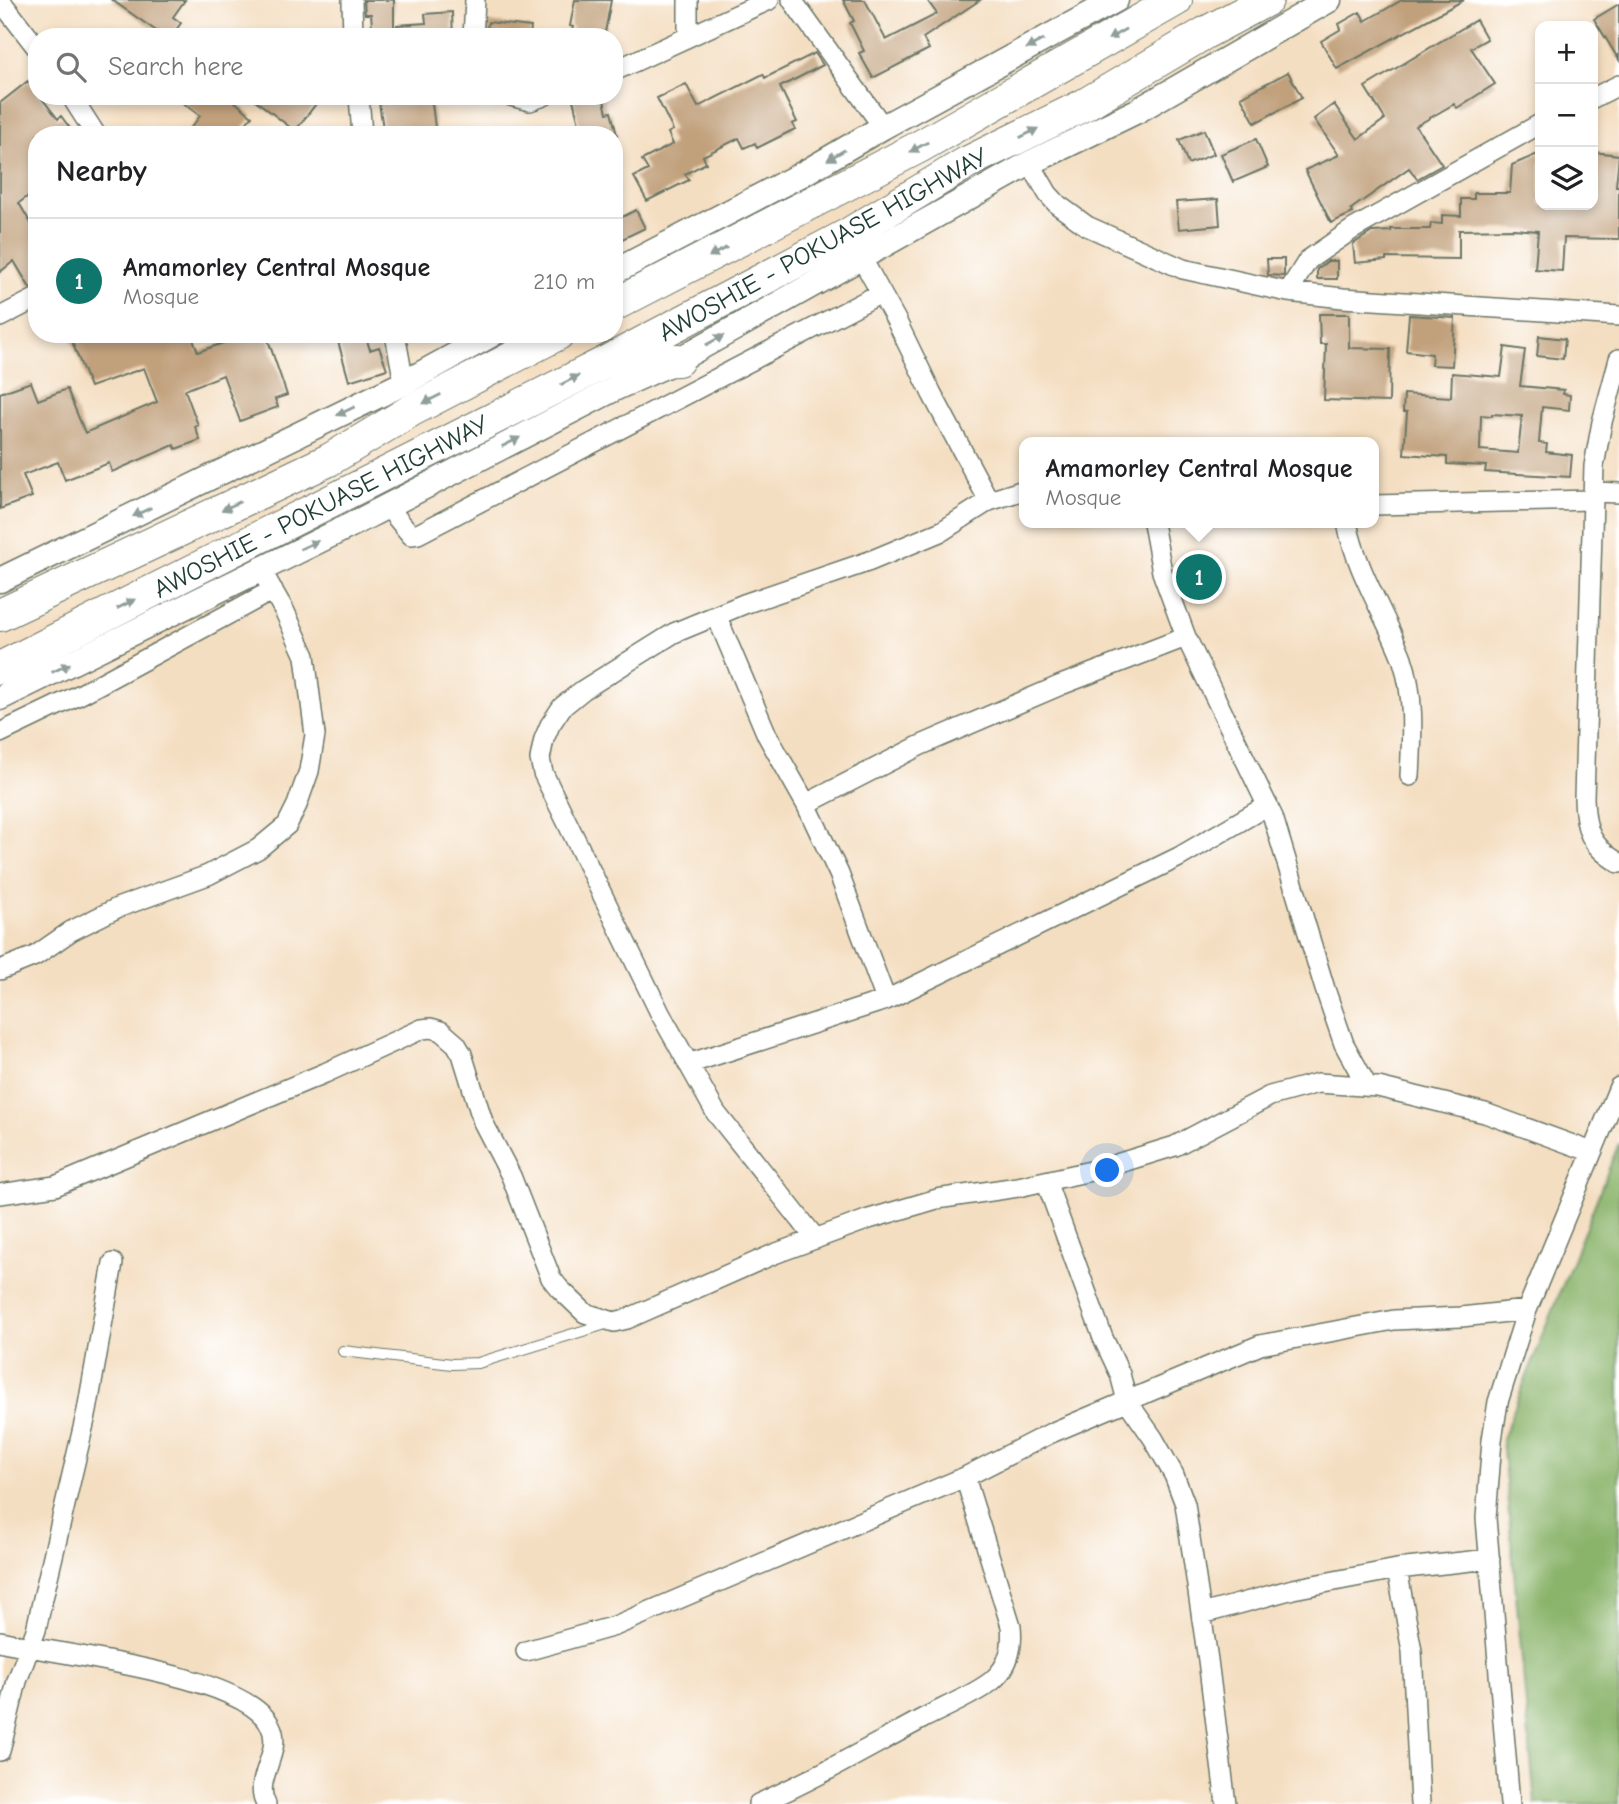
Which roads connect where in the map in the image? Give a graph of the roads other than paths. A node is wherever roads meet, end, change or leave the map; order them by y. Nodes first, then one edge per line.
1 (0, 0) edge
2 (475, 0) edge
3 (688, 0) edge
4 (769, 0) edge
5 (792, 0) edge
6 (1116, 0) edge
7 (1176, 0) edge
8 (1266, 0) edge
9 (1329, 0) edge
10 (351, 1) edge
11 (352, 28) edge
12 (473, 28) edge
13 (28, 36) edge
14 (688, 37) junction
15 (623, 67) edge
16 (1619, 85) edge
17 (1598, 96) edge
18 (77, 105) edge
19 (360, 105) edge
20 (90, 126) edge
21 (361, 126) edge
22 (883, 127) junction
23 (1535, 127) edge
24 (1030, 163) junction
25 (862, 259) junction
26 (623, 267) edge
27 (1289, 292) junction
28 (881, 293) junction
29 (623, 300) edge
30 (28, 303) edge
31 (1619, 316) edge
32 (0, 317) edge
33 (397, 343) edge
34 (477, 343) edge
35 (541, 343) edge
36 (1619, 359) edge
37 (678, 360) junction
38 (602, 364) junction
39 (404, 383) junction
40 (1019, 492) edge
41 (1619, 493) edge
42 (1592, 496) junction
43 (989, 501) junction
44 (1379, 505) edge
45 (387, 506) junction
46 (1154, 528) edge
47 (1348, 528) edge
48 (260, 568) junction
49 (0, 580) edge
50 (273, 590) junction
51 (52, 591) junction
52 (185, 606) junction
53 (0, 615) edge
54 (717, 617) junction
55 (197, 631) junction
56 (68, 633) junction
57 (1186, 637) junction
58 (0, 668) edge
59 (0, 698) edge
60 (0, 733) edge
61 (1410, 776) dead end
62 (806, 804) junction
63 (1268, 805) junction
64 (1619, 863) edge
65 (0, 970) edge
66 (886, 1000) junction
67 (688, 1064) junction
68 (1367, 1086) junction
69 (1619, 1087) edge
70 (1592, 1152) junction
71 (1046, 1181) junction
72 (0, 1194) edge
73 (816, 1239) junction
74 (113, 1263) dead end
75 (1527, 1310) junction
76 (614, 1322) junction
77 (344, 1351) dead end
78 (1127, 1401) junction
79 (965, 1477) junction
80 (1490, 1559) junction
81 (1398, 1569) junction
82 (1202, 1614) junction
83 (0, 1641) edge
84 (30, 1647) junction
85 (527, 1651) dead end
86 (0, 1751) edge
87 (266, 1804) edge
88 (758, 1804) edge
89 (1226, 1804) edge
90 (1420, 1804) edge
91 (1510, 1804) edge

1 - 13 street
2 - 12 street
3 - 14 street
4 - 14 street
5 - 22 street
6 -> 22 street
7 -> 29 main road, AWOSHIE - POKUASE HIGHWAY
38 -> 8 main road, AWOSHIE - POKUASE HIGHWAY
9 - 24 street
10 - 11 street
14 - 15 street
16 - 17 street
18 - 20 street
19 - 21 street
22 -> 26 street
23 - 27 street
24 - 25 street
24 - 27 street
25 - 28 street
37 -> 25 street
27 - 31 street
28 - 43 street
28 - 45 street
30 - 32 street
33 - 39 street
34 - 39 street
35 -> 51 main road, AWOSHIE - POKUASE HIGHWAY
36 - 42 street
37 - 38 main road
45 -> 37 street
56 -> 38 main road, AWOSHIE - POKUASE HIGHWAY
39 -> 49 street
40 - 43 street
41 - 42 street
42 - 44 street
42 - 64 street
43 - 54 street
48 -> 45 street
46 - 57 street
47 - 61 street
48 - 50 street
48 - 52 street
50 - 55 street
50 - 65 street
51 - 53 main road, AWOSHIE - POKUASE HIGHWAY
51 - 56 main road
52 - 55 street
59 -> 52 street
54 - 62 street
54 - 67 street
55 - 60 street
56 - 58 main road, AWOSHIE - POKUASE HIGHWAY
57 - 62 street
57 - 63 street
62 - 66 street
63 - 66 street
63 - 68 street
66 - 67 street
67 - 73 street
68 - 70 street
68 - 71 street
69 - 70 street
70 - 75 street
71 - 73 street
71 - 78 street
72 - 76 street
73 - 76 street
74 - 84 street
75 - 78 street
75 - 80 street
76 - 77 lane
78 - 79 street
78 - 82 street
79 - 85 street
79 - 88 street
80 - 81 street
80 - 91 street
81 - 82 street
81 - 90 street
82 - 89 street
83 - 84 street
84 - 86 street
84 - 87 street

